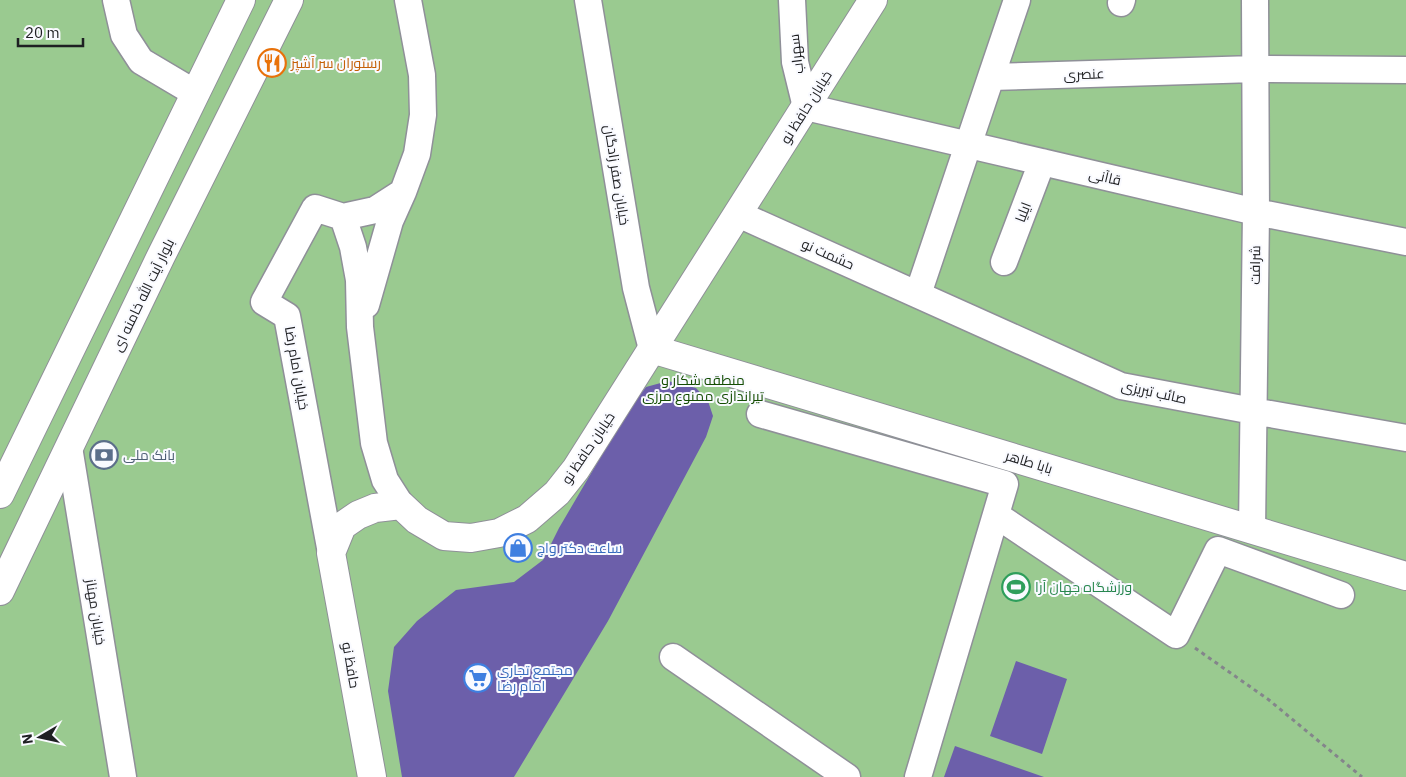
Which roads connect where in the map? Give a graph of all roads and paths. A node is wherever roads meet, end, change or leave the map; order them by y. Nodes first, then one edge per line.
1 (116, 0) edge
2 (241, 0) edge
3 (289, 0) edge
4 (408, 0) edge
5 (588, 0) edge
6 (792, 0) edge
7 (874, 0) edge
8 (1017, 0) edge
9 (1255, 0) edge
10 (1255, 68) junction
11 (1406, 70) edge
12 (991, 77) junction
13 (196, 93) junction
14 (806, 107) junction
15 (175, 137) junction
16 (969, 145) junction
17 (212, 155) junction
18 (1042, 162) junction
19 (403, 192) junction
20 (1256, 212) junction
21 (738, 214) junction
22 (343, 217) junction
23 (1406, 242) edge
24 (1004, 262) dead end
25 (918, 294) junction
26 (360, 328) junction
27 (652, 349) junction
28 (1253, 411) junction
29 (760, 414) dead end
30 (1406, 438) edge
31 (69, 447) junction
32 (0, 494) edge
33 (401, 505) junction
34 (996, 514) junction
35 (1252, 530) junction
36 (330, 553) junction
37 (1406, 576) edge
38 (0, 591) edge
39 (1340, 594) dead end
40 (1176, 635) junction
41 (673, 657) dead end
42 (123, 777) edge
43 (372, 777) edge
44 (847, 777) edge
45 (918, 777) edge
46 (1362, 777) edge

1 - 13 street
2 - 13 main road
3 - 17 main road, بلوار آیت الله خامنه ای
4 - 19 street
5 - 27 street, خیابان صفر زادگان
6 - 14 street, سهراب
7 - 14 main road, خیابان حافظ نو
8 - 12 street
9 - 10 street, شرافت
10 - 11 street, عنصری
10 - 12 street, عنصری
10 - 20 street, شرافت
12 - 16 street
13 - 15 main road
14 - 16 street, قاآنی
14 - 21 main road, خیابان حافظ نو
15 - 17 main road
15 - 32 main road
16 - 18 street, قاآنی
16 - 25 street
17 - 31 main road, بلوار آیت الله خامنه ای
18 - 20 street, قاآنی
18 - 24 street, ایلیا
19 - 22 street
19 - 26 street
20 - 23 street, قاآنی
20 - 28 street, شرافت
21 - 25 street, حشمت نو
21 - 27 main road, خیابان حافظ نو
22 - 26 street, خیابان حافظ نو
22 - 36 street, خیابان امام رضا
25 - 28 street, صائب تبریزی
26 - 33 street, خیابان حافظ نو
27 - 33 main road, خیابان حافظ نو
27 - 35 main road, بابا طاهر
28 - 30 street, صائب تبریزی
28 - 35 street, شرافت
29 - 34 street
31 - 38 main road, بلوار آیت الله خامنه ای
31 - 42 street, خیابان مهناز
33 - 36 main road
34 - 40 street
34 - 45 street
35 - 37 main road, بابا طاهر
36 - 43 main road, حافظ نو
39 - 40 street
40 - 46 path
41 - 44 street

